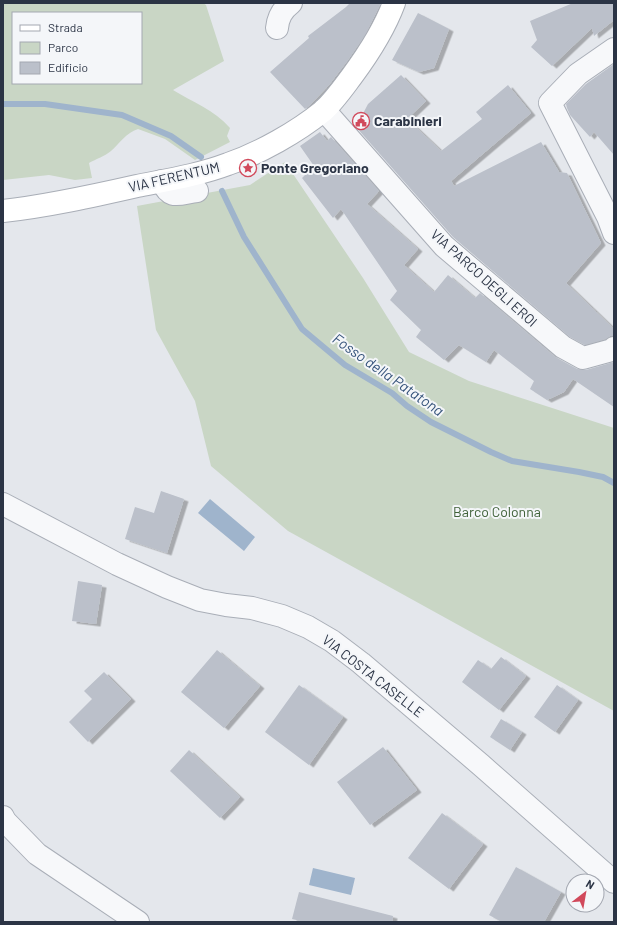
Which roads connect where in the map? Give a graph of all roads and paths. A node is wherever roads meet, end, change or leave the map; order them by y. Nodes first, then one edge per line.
1 (291, 3) edge
2 (394, 3) edge
3 (277, 28) dead end
4 (614, 49) edge
5 (324, 110) junction
6 (162, 181) junction
7 (197, 191) dead end
8 (3, 211) edge
9 (614, 234) edge
10 (614, 348) edge
11 (3, 504) edge
12 (3, 817) edge
13 (614, 882) edge
14 (138, 922) edge

1 - 3 street
2 - 5 main road, VIA FERENTUM
4 - 9 street
5 - 6 main road, VIA FERENTUM
5 - 10 street, VIA PARCO DEGLI EROI
6 - 7 street
6 - 8 main road, VIA FERENTUM
11 - 13 street, VIA COSTA CASELLE
12 - 14 street

